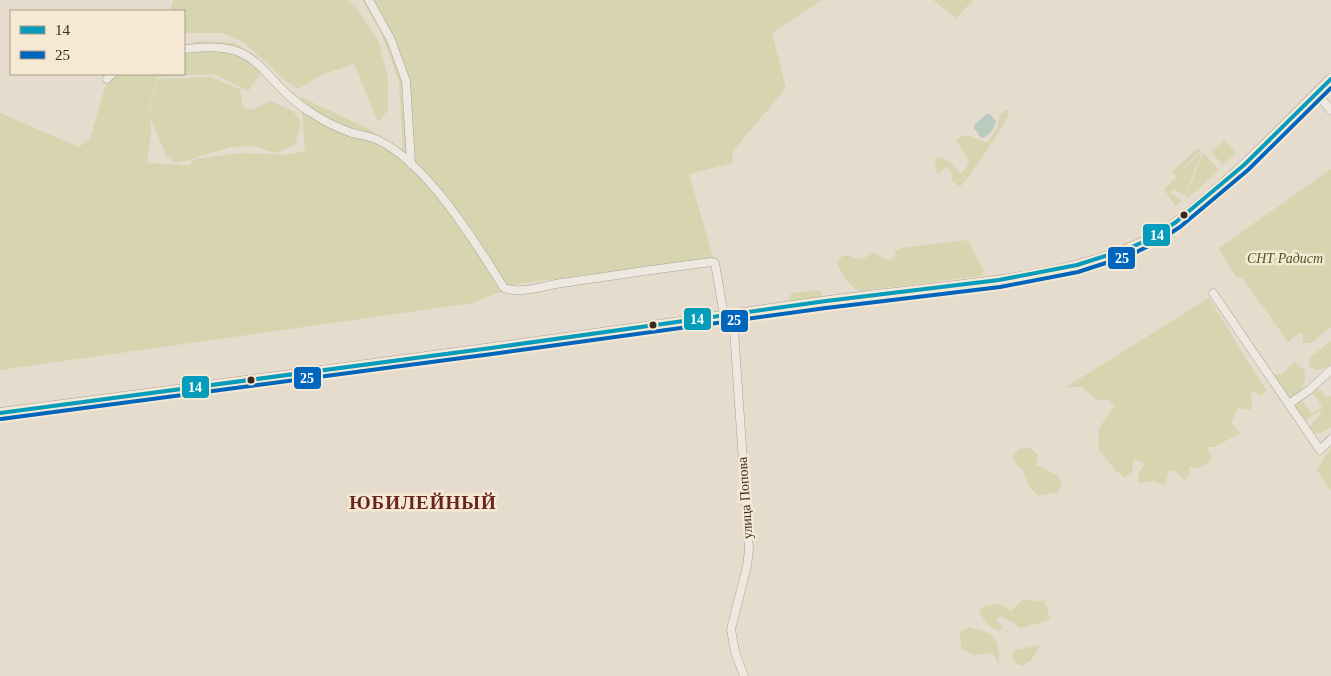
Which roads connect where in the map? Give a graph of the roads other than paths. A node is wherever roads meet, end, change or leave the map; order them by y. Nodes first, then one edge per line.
1 (369, 0) edge
2 (185, 49) edge
3 (1331, 79) edge
4 (1316, 93) junction
5 (1331, 110) edge
6 (412, 164) junction
7 (1213, 293) dead end
8 (728, 316) junction
9 (1331, 370) edge
10 (1289, 404) junction
11 (0, 413) edge
12 (1331, 439) edge
13 (744, 676) edge

1 - 6 street
2 - 6 street
3 - 4 street
4 - 5 street
4 - 8 street
6 - 8 street, улица Попова
7 - 10 street
8 - 11 street
8 - 13 street, улица Попова
9 - 10 street
10 - 12 street

